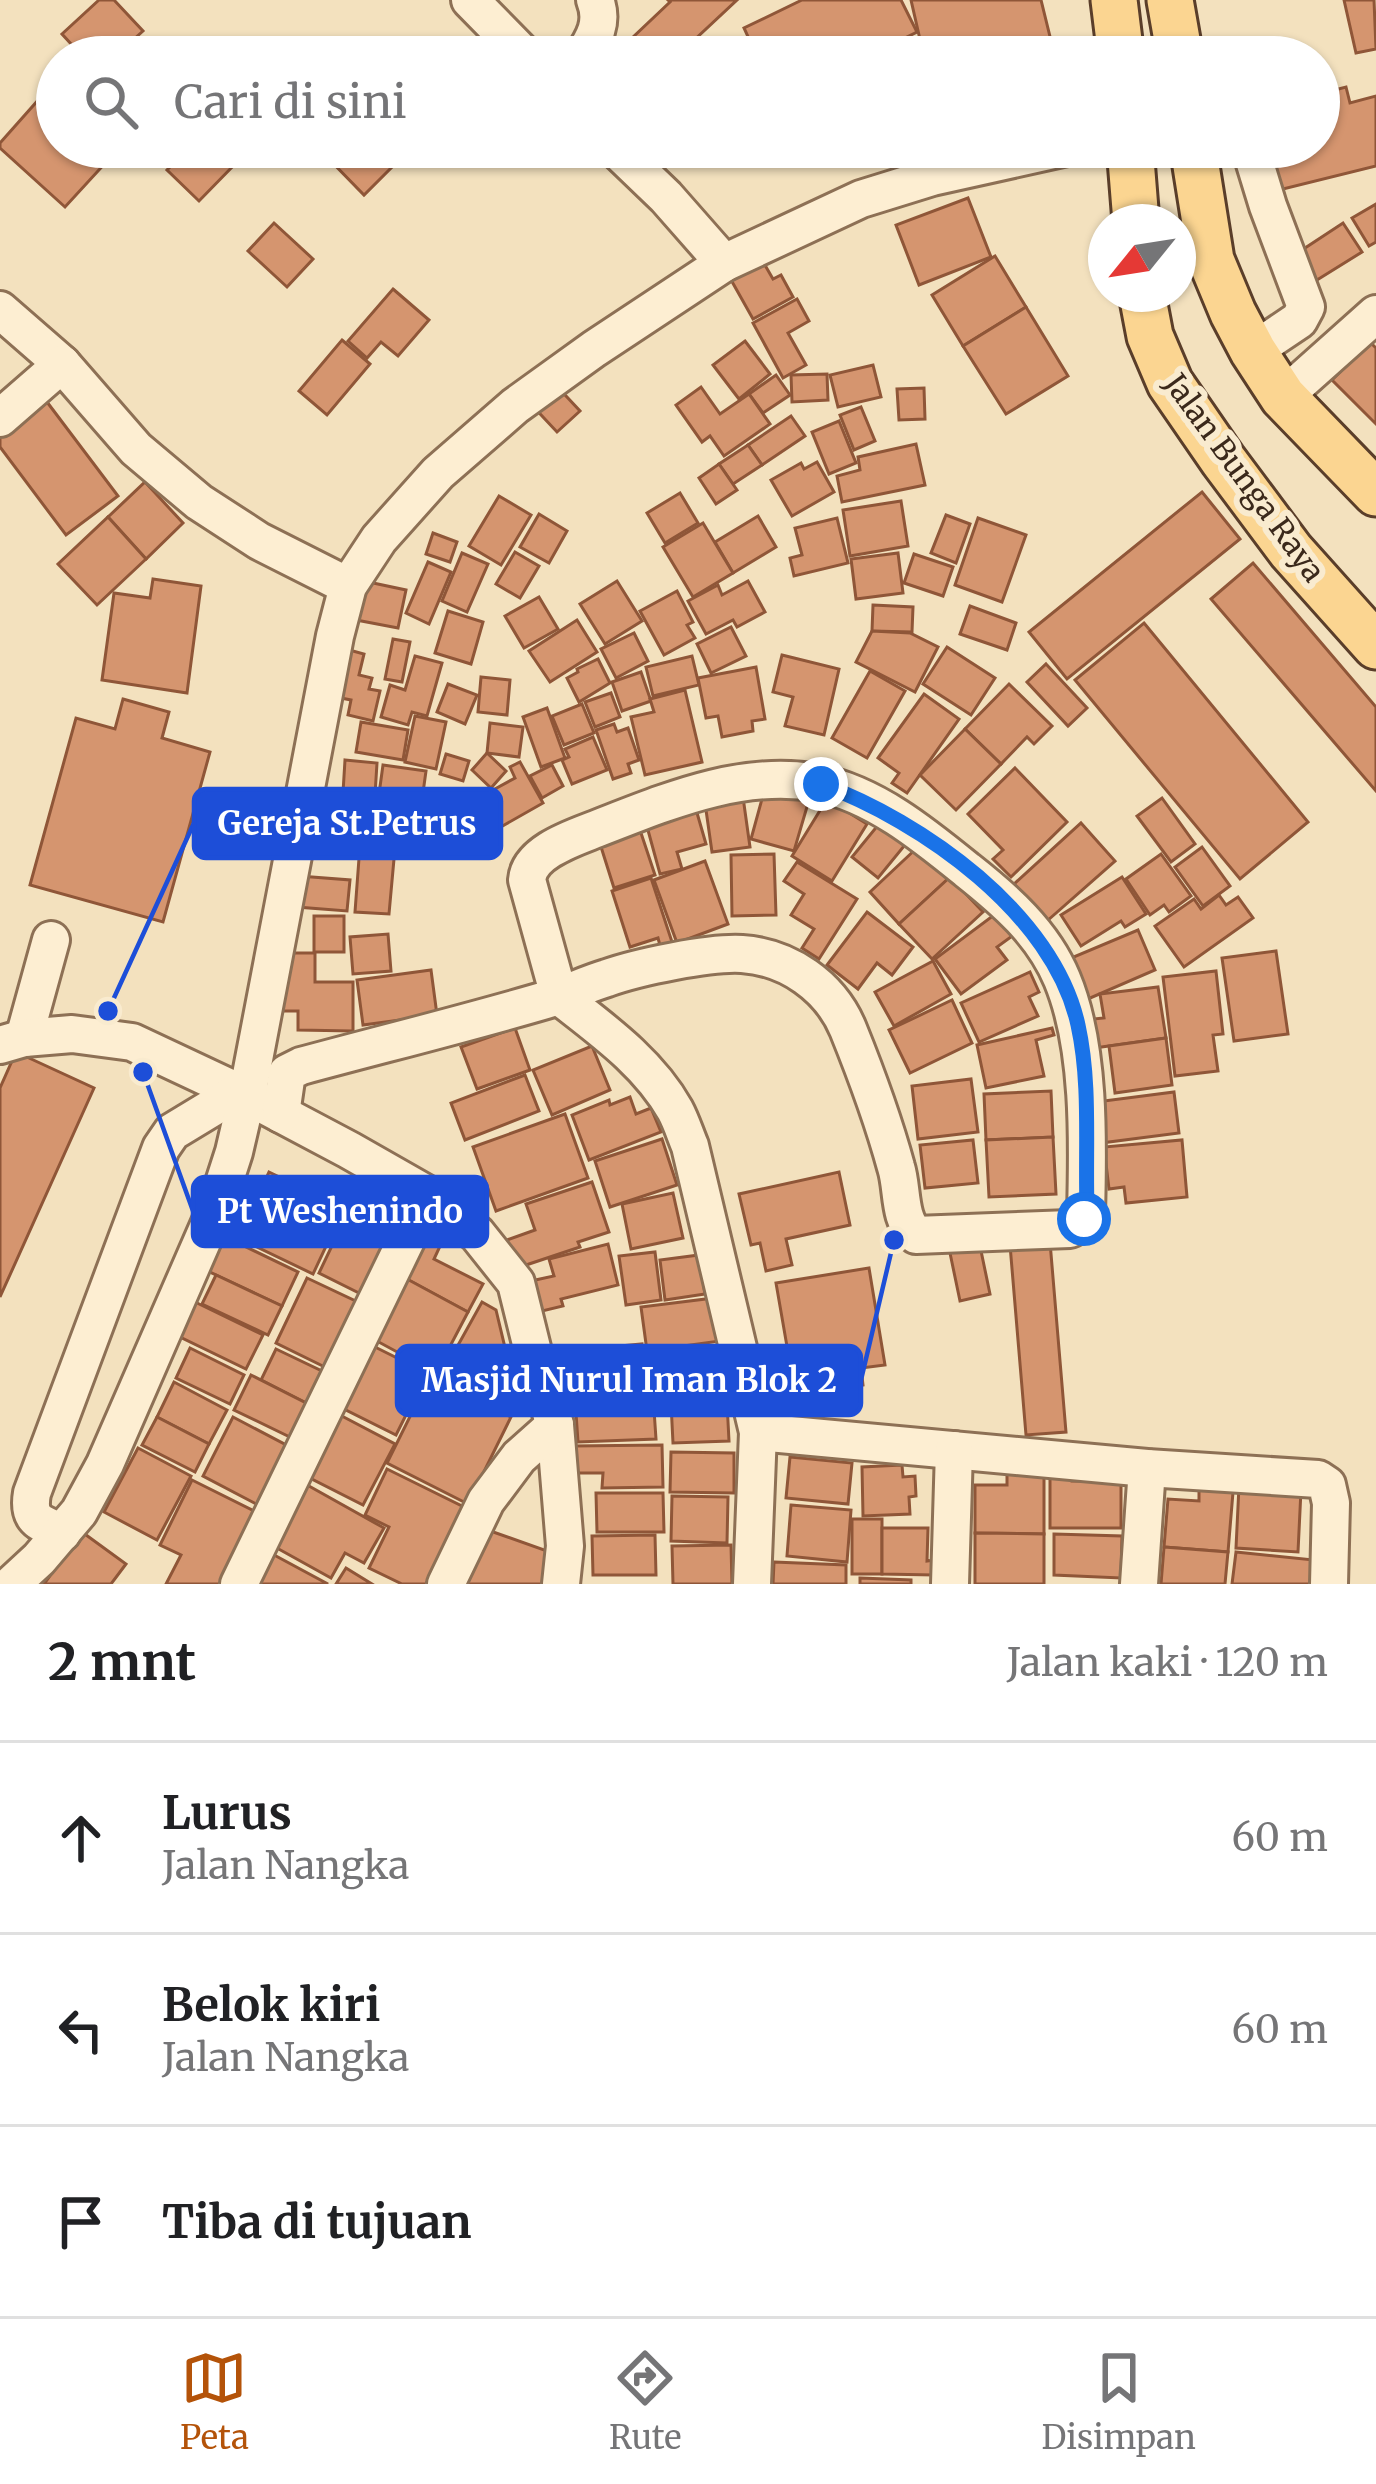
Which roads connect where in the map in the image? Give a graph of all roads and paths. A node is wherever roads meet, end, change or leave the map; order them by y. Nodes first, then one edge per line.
1 (470, 0) edge
2 (595, 0) edge
3 (1114, 0) edge
4 (1170, 0) edge
5 (505, 36) edge
6 (594, 36) edge
7 (1118, 36) edge
8 (1176, 36) edge
9 (636, 168) edge
10 (970, 168) edge
11 (1132, 168) edge
12 (1196, 168) edge
13 (1256, 168) edge
14 (1135, 204) edge
15 (724, 263) junction
16 (0, 310) edge
17 (1145, 312) edge
18 (1376, 314) edge
19 (1253, 351) junction
20 (62, 364) junction
21 (1283, 397) junction
22 (0, 418) edge
23 (1376, 493) edge
24 (348, 586) junction
25 (1376, 646) edge
26 (51, 940) dead end
27 (560, 996) junction
28 (12, 1041) edge
29 (243, 1094) junction
30 (281, 1114) junction
31 (428, 1195) junction
32 (555, 1425) junction
33 (758, 1432) junction
34 (953, 1450) junction
35 (1147, 1468) junction
36 (15, 1503) edge
37 (62, 1533) junction
38 (12, 1584) edge
39 (238, 1584) edge
40 (446, 1584) edge
41 (561, 1584) edge
42 (752, 1584) edge
43 (950, 1584) edge
44 (1139, 1584) edge
45 (1329, 1584) edge

1 - 5 street
2 - 6 street
3 - 7 main road
4 - 8 main road
9 - 15 street
10 - 15 street
11 - 14 main road
12 - 19 main road
13 - 19 street
15 - 24 street
16 - 20 street
17 - 25 main road, Jalan Bunga Raya
18 - 21 street
19 - 21 main road
20 - 22 street
20 - 24 street
21 - 23 main road
24 - 29 street
26 - 28 street
27 - 27 street
27 - 30 street
27 - 33 street
28 - 29 street
29 - 30 street
29 - 36 street
29 - 37 street
30 - 31 street
31 - 32 street
31 - 39 street
32 - 40 street
32 - 41 street
33 - 34 street
33 - 42 street
34 - 35 street
34 - 43 street
35 - 44 street
35 - 45 street
36 - 37 street
37 - 38 street

